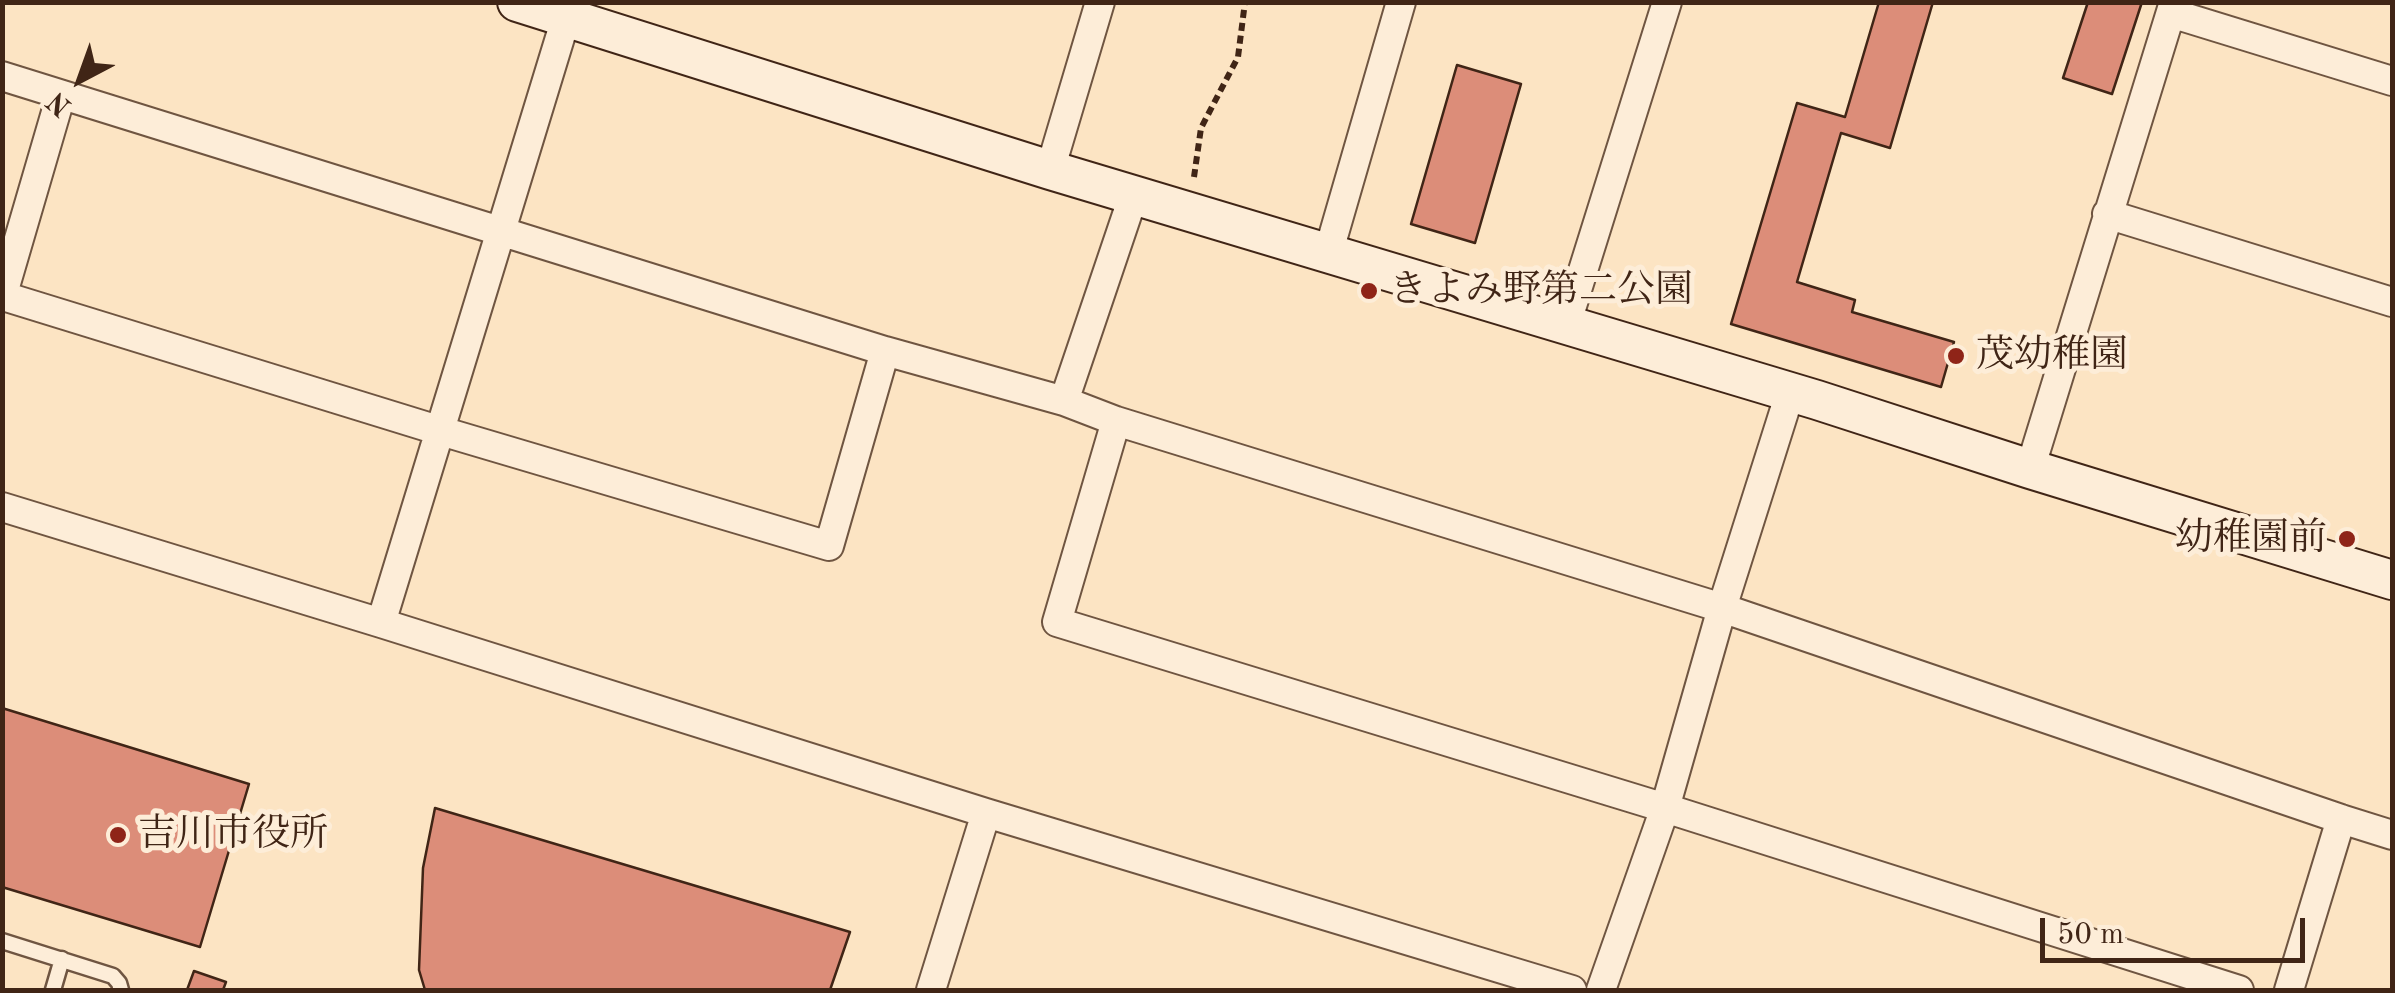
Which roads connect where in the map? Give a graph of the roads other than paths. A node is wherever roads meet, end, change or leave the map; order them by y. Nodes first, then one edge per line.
1 (517, 2) edge
2 (1100, 2) edge
3 (1401, 2) edge
4 (1667, 2) edge
5 (2172, 8) edge
6 (566, 18) junction
7 (2, 76) edge
8 (2392, 81) edge
9 (61, 95) junction
10 (1050, 170) junction
11 (1149, 198) junction
12 (2107, 214) junction
13 (500, 233) junction
14 (1328, 254) junction
15 (3, 296) edge
16 (2392, 302) edge
17 (1566, 326) junction
18 (884, 352) junction
19 (1790, 392) junction
20 (1064, 401) junction
21 (1116, 420) junction
22 (442, 432) junction
23 (2030, 468) junction
24 (2, 506) edge
25 (2392, 580) edge
26 (1722, 608) junction
27 (382, 623) junction
28 (1665, 808) junction
29 (986, 813) junction
30 (2341, 820) junction
31 (2392, 835) edge
32 (2, 941) edge
33 (62, 959) junction
34 (53, 990) edge
35 (121, 990) edge
36 (932, 990) edge
37 (1572, 990) edge
38 (1602, 990) edge
39 (2239, 990) edge
40 (2289, 990) edge

1 - 6 street
2 - 10 street
3 - 14 street
4 - 17 street
5 - 8 street
5 - 12 street
6 - 10 street
6 - 13 street
7 - 9 street
9 - 13 street
9 - 15 street
10 - 11 street
11 - 14 street
11 - 20 street
12 - 16 street
12 - 23 street
13 - 18 street
13 - 22 street
14 - 17 street
15 - 22 street
17 - 19 street
18 - 20 street
18 - 22 street
19 - 23 street
19 - 26 street
20 - 21 street
21 - 26 street
21 - 28 street
22 - 27 street
23 - 25 street
24 - 27 street
26 - 28 street
26 - 30 street
27 - 29 street
28 - 38 street
28 - 39 street
29 - 36 street
29 - 37 street
30 - 31 street
30 - 40 street
32 - 33 lane
33 - 34 lane
33 - 35 lane

